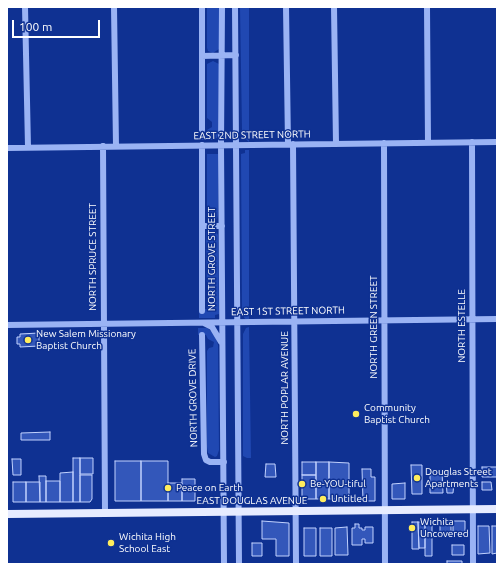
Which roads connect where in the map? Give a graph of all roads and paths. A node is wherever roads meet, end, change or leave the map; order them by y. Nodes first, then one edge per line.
1 (25, 7) edge
2 (114, 7) edge
3 (202, 7) edge
4 (222, 7) edge
5 (235, 7) edge
6 (286, 7) edge
7 (334, 7) edge
8 (427, 7) edge
9 (202, 56) junction
10 (223, 56) junction
11 (236, 56) junction
12 (202, 130) dead end
13 (472, 142) junction
14 (497, 142) edge
15 (384, 143) junction
16 (428, 143) junction
17 (291, 144) junction
18 (336, 144) junction
19 (202, 145) junction
20 (221, 145) junction
21 (237, 145) junction
22 (103, 146) junction
23 (116, 146) junction
24 (28, 147) junction
25 (7, 148) edge
26 (202, 226) junction
27 (222, 226) junction
28 (202, 311) dead end
29 (472, 319) junction
30 (497, 319) edge
31 (384, 320) junction
32 (238, 321) junction
33 (295, 321) junction
34 (202, 322) junction
35 (223, 322) junction
36 (103, 324) junction
37 (7, 325) edge
38 (202, 335) dead end
39 (223, 347) junction
40 (224, 462) junction
41 (472, 509) junction
42 (497, 509) edge
43 (385, 510) junction
44 (224, 511) junction
45 (239, 511) junction
46 (296, 511) junction
47 (105, 512) junction
48 (7, 514) edge
49 (224, 564) edge
50 (239, 564) edge
51 (296, 564) edge
52 (385, 564) edge
53 (473, 564) edge

1 - 24 street
2 - 23 street
3 - 9 street
4 - 10 street, NORTH GROVE STREET
5 - 11 street
6 - 17 street, NORTH POPLAR AVENUE
7 - 18 street
8 - 16 street
9 - 10 street
9 - 12 street
10 - 11 street
10 - 20 street, NORTH GROVE STREET
11 - 21 street
13 - 14 street, EAST 2ND STREET NORTH
13 - 16 street, EAST 2ND STREET NORTH
13 - 29 street, NORTH ESTELLE
15 - 16 street, EAST 2ND STREET NORTH
15 - 18 street, EAST 2ND STREET NORTH
15 - 31 street, NORTH GREEN STREET
17 - 18 street, EAST 2ND STREET NORTH
17 - 21 street, EAST 2ND STREET NORTH
17 - 33 street, NORTH POPLAR AVENUE
19 - 20 street, EAST 2ND STREET NORTH
19 - 23 street, EAST 2ND STREET NORTH
19 - 26 street
20 - 21 street, EAST 2ND STREET NORTH
20 - 27 street, NORTH GROVE STREET
21 - 32 street
22 - 23 street, EAST 2ND STREET NORTH
22 - 24 street, EAST 2ND STREET NORTH
22 - 36 street, NORTH SPRUCE STREET
24 - 25 street, EAST 2ND STREET NORTH
26 - 27 street
26 - 28 street
27 - 35 street, NORTH GROVE STREET
29 - 30 street, EAST 1ST STREET NORTH
29 - 31 street, EAST 1ST STREET NORTH
29 - 41 street, NORTH ESTELLE
31 - 33 street, EAST 1ST STREET NORTH
31 - 43 street, NORTH GREEN STREET
32 - 33 street, EAST 1ST STREET NORTH
32 - 35 street, EAST 1ST STREET NORTH
32 - 45 street
33 - 46 street, NORTH POPLAR AVENUE
34 - 35 street, EAST 1ST STREET NORTH
34 - 36 street, EAST 1ST STREET NORTH
34 - 39 street
35 - 39 street, NORTH GROVE STREET
36 - 37 street, EAST 1ST STREET NORTH
36 - 47 street, NORTH SPRUCE STREET
38 - 40 street, NORTH GROVE DRIVE
39 - 40 street, NORTH GROVE STREET
40 - 44 street, NORTH GROVE STREET
41 - 42 main road, EAST DOUGLAS AVENUE
41 - 43 main road, EAST DOUGLAS AVENUE
41 - 53 street, NORTH ESTELLE
43 - 46 main road, EAST DOUGLAS AVENUE
43 - 52 street, NORTH GREEN STREET
44 - 45 main road, EAST DOUGLAS AVENUE
44 - 47 main road, EAST DOUGLAS AVENUE
44 - 49 street, NORTH GROVE STREET
45 - 46 main road, EAST DOUGLAS AVENUE
45 - 50 street
46 - 51 street, NORTH POPLAR AVENUE
47 - 48 main road, EAST DOUGLAS AVENUE

